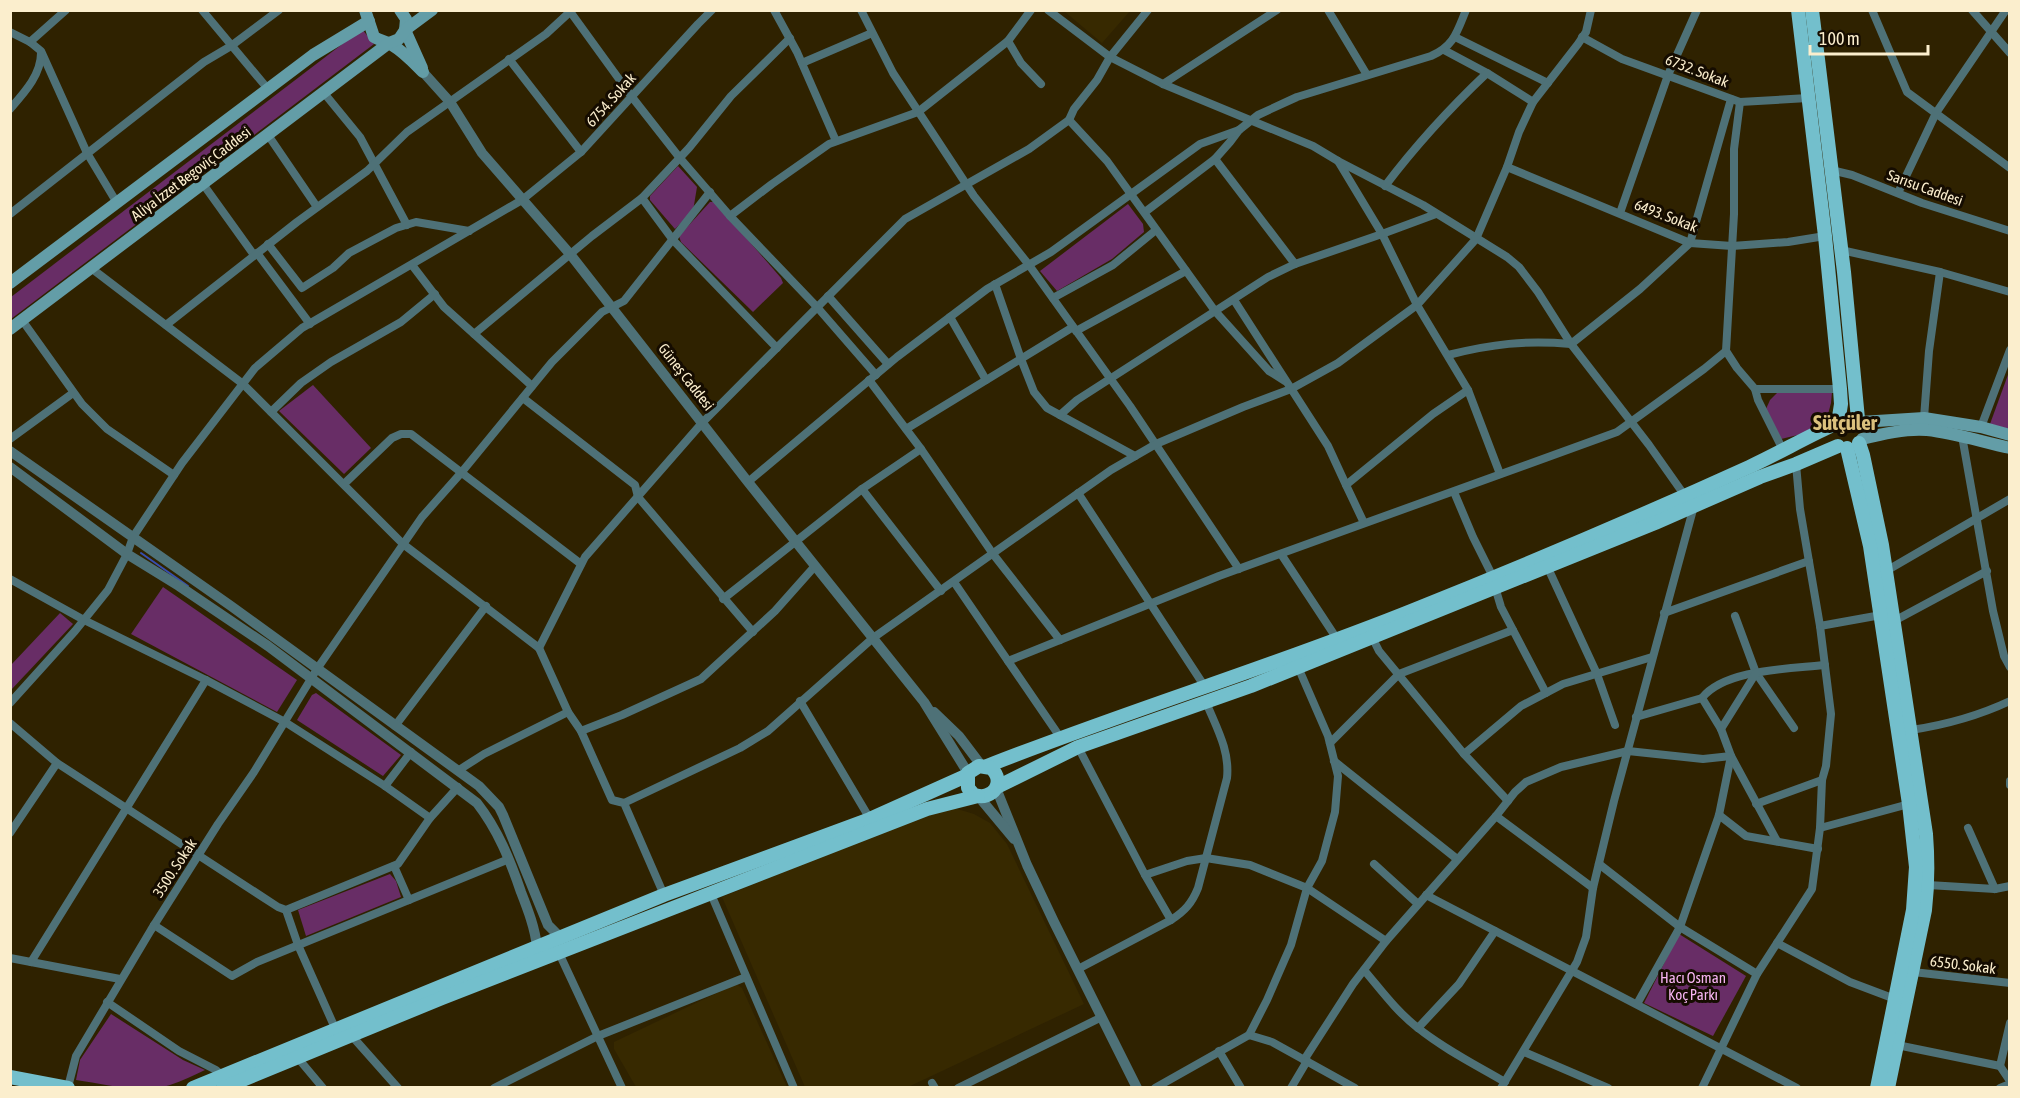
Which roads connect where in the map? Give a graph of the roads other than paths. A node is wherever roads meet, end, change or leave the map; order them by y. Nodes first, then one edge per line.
1 (66, 10) edge
2 (202, 10) edge
3 (279, 10) edge
4 (400, 10) edge
5 (432, 10) edge
6 (774, 10) edge
7 (861, 10) edge
8 (1031, 10) edge
9 (1048, 10) edge
10 (1148, 10) edge
11 (1277, 10) edge
12 (1328, 10) edge
13 (1466, 10) edge
14 (1592, 10) edge
15 (1697, 10) edge
16 (1798, 10) edge
17 (1812, 10) edge
18 (1872, 10) edge
19 (1972, 10) edge
20 (2006, 10) edge
21 (570, 11) edge
22 (711, 11) edge
23 (370, 14) edge
24 (405, 30) junction
25 (10, 32) edge
26 (872, 33) junction
27 (1991, 33) junction
28 (1455, 37) junction
29 (1582, 37) junction
30 (790, 38) junction
31 (1008, 41) junction
32 (30, 42) junction
33 (389, 43) junction
34 (231, 46) junction
35 (1444, 50) junction
36 (41, 51) junction
37 (2010, 53) edge
38 (1110, 57) junction
39 (509, 59) junction
40 (802, 63) junction
41 (423, 72) junction
42 (1487, 73) junction
43 (1367, 75) junction
44 (1668, 75) junction
45 (1548, 83) junction
46 (1041, 84) dead end
47 (1163, 84) junction
48 (268, 89) junction
49 (324, 93) junction
50 (632, 97) junction
51 (1809, 98) junction
52 (1731, 99) junction
53 (450, 102) junction
54 (1533, 102) junction
55 (1740, 102) junction
56 (10, 109) edge
57 (918, 112) junction
58 (1936, 113) junction
59 (1069, 120) junction
60 (1252, 120) junction
61 (1239, 130) junction
62 (268, 135) junction
63 (836, 141) junction
64 (581, 152) junction
65 (87, 153) junction
66 (679, 157) junction
67 (1215, 159) junction
68 (1338, 161) junction
69 (374, 164) junction
70 (1507, 167) junction
71 (2010, 168) edge
72 (1831, 170) junction
73 (203, 184) junction
74 (966, 185) junction
75 (1385, 186) junction
76 (710, 192) junction
77 (1131, 193) junction
78 (1898, 193) junction
79 (642, 198) junction
80 (522, 200) junction
81 (117, 203) junction
82 (317, 207) junction
83 (1144, 213) junction
84 (1620, 213) junction
85 (10, 214) edge
86 (1436, 214) junction
87 (730, 216) junction
88 (407, 225) junction
89 (1156, 230) junction
90 (470, 231) junction
91 (2010, 231) edge
92 (1382, 234) junction
93 (1825, 236) junction
94 (1476, 239) junction
95 (673, 240) junction
96 (1690, 243) junction
97 (268, 244) junction
98 (1732, 246) junction
99 (1841, 250) junction
100 (256, 254) junction
101 (570, 254) junction
102 (1295, 264) junction
103 (412, 265) junction
104 (1029, 265) junction
105 (91, 268) junction
106 (1186, 271) junction
107 (1940, 272) junction
108 (10, 284) edge
109 (995, 284) junction
110 (2010, 292) edge
111 (435, 294) junction
112 (828, 296) junction
113 (1053, 298) junction
114 (1234, 300) junction
115 (1417, 305) junction
116 (612, 307) junction
117 (817, 308) junction
118 (1215, 311) junction
119 (950, 317) junction
120 (22, 320) junction
121 (310, 324) junction
122 (166, 325) junction
123 (10, 329) edge
124 (1075, 329) junction
125 (474, 334) junction
126 (1571, 344) junction
127 (777, 348) junction
128 (1726, 351) junction
129 (2009, 351) edge
130 (1448, 354) junction
131 (1021, 359) junction
132 (888, 364) junction
133 (873, 377) junction
134 (986, 380) junction
135 (1111, 380) junction
136 (1285, 381) junction
137 (243, 384) junction
138 (532, 386) junction
139 (1291, 389) junction
140 (1755, 389) junction
141 (1840, 389) junction
142 (1468, 390) junction
143 (74, 393) junction
144 (522, 398) junction
145 (271, 412) junction
146 (1060, 415) junction
147 (1924, 418) junction
148 (1631, 421) junction
149 (1859, 421) junction
150 (1835, 422) junction
151 (702, 423) junction
152 (1981, 427) junction
153 (906, 429) junction
154 (2010, 435) edge
155 (1962, 436) junction
156 (10, 439) edge
157 (1156, 444) junction
158 (1851, 444) junction
159 (2010, 448) edge
160 (921, 449) junction
161 (1783, 450) junction
162 (10, 451) edge
163 (1135, 456) junction
164 (1796, 464) junction
165 (10, 467) edge
166 (461, 473) junction
167 (1500, 474) junction
168 (174, 475) junction
169 (748, 482) junction
170 (344, 484) junction
171 (1346, 484) junction
172 (862, 489) junction
173 (1455, 492) junction
174 (1078, 493) junction
175 (638, 497) junction
176 (2010, 499) edge
177 (1689, 501) junction
178 (1977, 518) junction
179 (1364, 523) junction
180 (133, 537) junction
181 (795, 541) junction
182 (403, 544) junction
183 (127, 554) junction
184 (993, 554) junction
185 (1281, 554) junction
186 (1809, 561) junction
187 (581, 564) junction
188 (815, 566) junction
189 (1547, 566) junction
190 (1239, 569) junction
191 (1886, 571) junction
192 (1987, 571) junction
193 (10, 579) edge
194 (954, 582) junction
195 (1494, 582) junction
196 (940, 591) junction
197 (723, 598) junction
198 (1151, 603) junction
199 (486, 606) junction
200 (1664, 613) junction
201 (1881, 615) junction
202 (1735, 616) dead end
203 (84, 620) junction
204 (1894, 621) junction
205 (1820, 626) junction
206 (1513, 630) junction
207 (753, 632) junction
208 (1372, 637) junction
209 (873, 638) junction
210 (1337, 639) junction
211 (1060, 640) junction
212 (539, 648) junction
213 (1652, 657) junction
214 (1008, 661) junction
215 (1826, 665) junction
216 (1298, 667) junction
217 (2010, 667) edge
218 (314, 673) junction
219 (1756, 673) junction
220 (1399, 674) junction
221 (1597, 674) junction
222 (206, 680) junction
223 (1205, 687) junction
224 (1546, 693) junction
225 (1702, 698) junction
226 (800, 701) junction
227 (2010, 701) edge
228 (924, 702) junction
229 (1206, 702) junction
230 (10, 703) edge
231 (568, 712) junction
232 (1636, 717) junction
233 (285, 722) junction
234 (10, 723) edge
235 (1615, 725) dead end
236 (395, 726) junction
237 (1794, 728) dead end
238 (1721, 729) junction
239 (1911, 730) junction
240 (581, 731) junction
241 (1060, 737) junction
242 (1330, 743) junction
243 (1078, 747) junction
244 (1628, 751) junction
245 (411, 752) junction
246 (1464, 754) junction
247 (1731, 756) junction
248 (1335, 761) junction
249 (57, 764) junction
250 (984, 765) junction
251 (459, 770) junction
252 (968, 774) junction
253 (1822, 780) junction
254 (385, 786) junction
255 (458, 788) junction
256 (996, 788) junction
257 (978, 796) junction
258 (1508, 801) junction
259 (624, 803) junction
260 (1756, 804) junction
261 (1909, 804) junction
262 (126, 808) junction
263 (1719, 815) junction
264 (1496, 816) junction
265 (430, 818) junction
266 (870, 819) junction
267 (1820, 828) junction
268 (1968, 828) dead end
269 (10, 833) edge
270 (1777, 841) junction
271 (1018, 843) junction
272 (1818, 849) junction
273 (199, 855) junction
274 (1206, 858) junction
275 (509, 859) junction
276 (1457, 860) junction
277 (1374, 864) dead end
278 (1599, 864) junction
279 (394, 866) junction
280 (1145, 875) junction
281 (1928, 885) junction
282 (2010, 886) edge
283 (1307, 888) junction
284 (1593, 888) junction
285 (1995, 889) junction
286 (711, 894) junction
287 (664, 895) junction
288 (1426, 895) junction
289 (409, 900) junction
290 (1418, 904) junction
291 (286, 910) junction
292 (1171, 920) junction
293 (154, 926) junction
294 (1680, 927) junction
295 (1495, 931) junction
296 (560, 937) junction
297 (1386, 941) junction
298 (1777, 943) junction
299 (298, 945) junction
300 (537, 947) junction
301 (559, 953) junction
302 (10, 958) edge
303 (31, 962) junction
304 (1078, 969) junction
305 (1364, 970) junction
306 (1572, 971) junction
307 (1913, 972) junction
308 (1757, 974) junction
309 (746, 977) junction
310 (120, 980) junction
311 (2010, 984) edge
312 (1895, 999) junction
313 (107, 1002) junction
314 (1637, 1004) junction
315 (1102, 1017) junction
316 (2010, 1023) edge
317 (335, 1028) junction
318 (1418, 1028) junction
319 (351, 1035) junction
320 (1249, 1035) junction
321 (598, 1036) junction
322 (1897, 1045) junction
323 (1721, 1047) junction
324 (1219, 1051) junction
325 (1524, 1052) junction
326 (297, 1057) junction
327 (1306, 1061) junction
328 (2000, 1066) junction
329 (10, 1077) edge
330 (223, 1082) edge
331 (2010, 1082) edge
332 (1503, 1085) edge
333 (1607, 1087) edge
334 (68, 1088) edge
335 (194, 1088) edge
336 (323, 1088) edge
337 (398, 1088) edge
338 (494, 1088) edge
339 (622, 1088) edge
340 (794, 1088) edge
341 (958, 1088) edge
342 (1137, 1088) edge
343 (1155, 1088) edge
344 (1241, 1088) edge
345 (1291, 1088) edge
346 (1355, 1088) edge
347 (1702, 1088) edge
348 (1797, 1088) edge
349 (1877, 1088) edge
350 (1888, 1088) edge
351 (2000, 1088) edge

1 - 32 street
2 - 34 street
3 - 34 street
4 - 24 main road
5 - 24 main road
6 - 30 street
7 - 26 street
8 - 31 street
9 - 38 street
10 - 38 street
11 - 47 street
12 - 43 street
13 - 28 street
14 - 29 street
15 - 44 street
16 - 51 main road
17 - 72 main road
18 - 58 street
19 - 27 street
20 - 27 street
21 - 39 street
21 - 50 street
22 - 50 street, 6754. Sokak
23 - 33 main road
23 - 48 main road, Aliya İzzet Begoviç Caddesi
24 - 33 main road, Aliya İzzet Begoviç Caddesi
24 - 41 main road
25 - 32 street
26 - 40 street
26 - 57 street
27 - 37 street
27 - 58 street
28 - 35 street
28 - 45 street
29 - 44 street, 6732. Sokak
29 - 45 street
30 - 40 street
30 - 66 street
31 - 46 street
31 - 57 street
32 - 36 street
33 - 41 main road
33 - 49 main road, Aliya İzzet Begoviç Caddesi
34 - 48 street
34 - 65 street
35 - 42 street
35 - 43 street
36 - 56 street
36 - 65 street
38 - 47 street
38 - 59 street
39 - 53 street
39 - 64 street
40 - 63 street
41 - 53 street, Güneş Caddesi
42 - 54 street
42 - 75 street
43 - 60 street
44 - 52 street, 6732. Sokak
44 - 84 street
45 - 54 street
47 - 60 street
48 - 81 main road, Aliya İzzet Begoviç Caddesi
49 - 62 main road, Aliya İzzet Begoviç Caddesi
49 - 69 street
50 - 64 street, 6754. Sokak
50 - 66 street
51 - 55 street, 6732. Sokak
51 - 93 main road
52 - 55 street, 6732. Sokak
52 - 96 street
53 - 69 street
53 - 80 street, Güneş Caddesi
54 - 70 street
55 - 98 street
57 - 63 street
57 - 74 street
58 - 71 street
58 - 78 street
59 - 74 street
59 - 77 street
60 - 61 street
60 - 68 street
61 - 67 street
61 - 77 street
62 - 73 main road, Aliya İzzet Begoviç Caddesi
62 - 82 street
63 - 87 street
64 - 80 street, 6754. Sokak
65 - 81 street
65 - 85 street
66 - 76 street
66 - 79 street
67 - 83 street
67 - 102 street
68 - 75 street
68 - 92 street
69 - 82 street
69 - 88 street
70 - 84 street, 6493. Sokak
70 - 94 street
72 - 78 street, Sarısu Caddesi
72 - 99 main road
73 - 100 street
73 - 105 main road, Aliya İzzet Begoviç Caddesi
74 - 104 street
74 - 112 street
75 - 86 street
76 - 87 street
76 - 95 street, 3500. Sokak
77 - 83 street
77 - 104 street
78 - 91 street, Sarısu Caddesi
79 - 95 street
79 - 101 street
80 - 90 street, 6754. Sokak
80 - 101 street, Güneş Caddesi
81 - 108 main road, Aliya İzzet Begoviç Caddesi
82 - 97 street
83 - 89 street
84 - 96 street, 6493. Sokak
86 - 92 street
86 - 94 street
87 - 117 street
88 - 90 street
88 - 97 street
89 - 106 street
89 - 113 street
90 - 103 street, 6754. Sokak
92 - 102 street
92 - 115 street
93 - 98 street, 6493. Sokak
93 - 141 main road
94 - 115 street
94 - 126 street
95 - 116 street, 3500. Sokak
95 - 127 street
96 - 98 street, 6493. Sokak
96 - 126 street
97 - 100 street
98 - 128 street
99 - 107 street
99 - 149 main road
100 - 121 street
100 - 122 street
101 - 116 street, Güneş Caddesi
101 - 125 street
102 - 114 street
103 - 111 street
103 - 121 street, 6754. Sokak
104 - 109 street
104 - 113 street
105 - 120 main road, Aliya İzzet Begoviç Caddesi
105 - 122 street
106 - 118 street
106 - 124 street
107 - 110 street
107 - 147 street
109 - 119 street
109 - 131 street
111 - 125 street
111 - 145 street
112 - 117 street
112 - 132 street
113 - 124 street
114 - 118 street
114 - 136 street
115 - 130 street
115 - 139 street
116 - 138 street, 3500. Sokak
116 - 151 street, Güneş Caddesi
117 - 127 street
117 - 133 street
118 - 135 street
118 - 136 street
119 - 132 street
119 - 134 street
120 - 123 main road, Aliya İzzet Begoviç Caddesi
120 - 143 street
121 - 137 street, 6754. Sokak
122 - 137 street
124 - 131 street
124 - 135 street
125 - 138 street
126 - 130 street
126 - 148 street
127 - 151 street
128 - 140 street
128 - 148 street
129 - 152 street
130 - 142 street
131 - 134 street
131 - 146 street
132 - 133 street
133 - 153 street
133 - 169 street
134 - 153 street
135 - 146 street
135 - 157 street
136 - 139 street
137 - 145 street
137 - 168 street, 6754. Sokak
138 - 144 street, 3500. Sokak
139 - 157 street
139 - 171 street
140 - 141 street
140 - 161 street
141 - 150 main road
142 - 167 street
142 - 171 street
143 - 156 street
143 - 168 street
144 - 166 street, 3500. Sokak
144 - 175 street
145 - 170 street
146 - 163 street
147 - 149 main road
147 - 152 main road
148 - 167 street
148 - 177 street
149 - 150 main road
149 - 158 main road
150 - 158 main road
150 - 161 main road
151 - 169 street, Güneş Caddesi
151 - 175 street
152 - 154 main road
153 - 160 street
155 - 158 main road
155 - 159 main road
155 - 178 street
157 - 163 street
157 - 190 street
158 - 164 main road
158 - 191 main road
158 - 201 main road
160 - 172 street
160 - 184 street
161 - 177 main road
162 - 180 street
163 - 174 street
164 - 177 main road
164 - 186 street
165 - 183 street
166 - 170 street
166 - 182 street, 3500. Sokak
166 - 187 street
167 - 173 street
168 - 180 street, 6754. Sokak
169 - 181 street, Güneş Caddesi
170 - 182 street
171 - 179 street
172 - 181 street
172 - 196 street
173 - 179 street
173 - 195 street
174 - 184 street
174 - 198 street
175 - 187 street
175 - 197 street
176 - 178 street
177 - 189 main road
177 - 195 main road
177 - 200 street
178 - 191 street
178 - 192 street
179 - 185 street
180 - 183 street, 6754. Sokak
180 - 218 street
181 - 188 street, Güneş Caddesi
181 - 197 street
182 - 199 street
182 - 218 street, 3500. Sokak
183 - 203 street, 6754. Sokak
183 - 218 street
184 - 194 street
184 - 211 street
185 - 190 street
185 - 210 street
186 - 200 street
186 - 205 street
187 - 212 street
188 - 207 street
188 - 209 street, Güneş Caddesi
189 - 195 main road
189 - 221 street
190 - 198 street
191 - 204 main road
192 - 204 street
192 - 217 street
193 - 203 street
194 - 196 street
194 - 214 street
195 - 206 street
195 - 208 main road
195 - 210 main road
196 - 209 street
197 - 207 street
198 - 211 street
198 - 223 street
199 - 212 street
199 - 236 street
200 - 213 street
201 - 205 street
201 - 261 main road
202 - 219 street
203 - 222 street
203 - 230 street, 6754. Sokak
204 - 239 main road
205 - 215 street
206 - 220 street
206 - 224 street
207 - 240 street
208 - 216 main road
208 - 220 street
209 - 226 street
209 - 228 street, Güneş Caddesi
210 - 223 main road
211 - 214 street
212 - 231 street
213 - 221 street
213 - 232 street
214 - 241 street
215 - 219 street
215 - 253 street
216 - 229 main road
216 - 242 street
218 - 233 street, 3500. Sokak
218 - 236 street
218 - 245 street
219 - 225 street
219 - 237 street
219 - 238 street
220 - 242 street
220 - 246 street
221 - 224 street
221 - 235 street
222 - 233 street
222 - 262 street
223 - 241 main road
224 - 246 street
225 - 232 street
225 - 238 street
226 - 259 street
226 - 266 street
227 - 239 street
228 - 250 street
228 - 252 street
229 - 243 main road
229 - 274 street
231 - 240 street
231 - 251 street
232 - 244 street
233 - 254 street
233 - 273 street, 3500. Sokak
234 - 249 street
236 - 251 street
238 - 247 street
239 - 281 main road
240 - 259 street
241 - 250 main road
242 - 248 street
243 - 256 main road
243 - 280 street
244 - 247 street
244 - 258 street
244 - 278 street
245 - 254 street
245 - 255 street
246 - 258 street
247 - 260 street
247 - 263 street
248 - 276 street
248 - 283 street
249 - 262 street
249 - 269 street
250 - 252 main road
250 - 256 main road
251 - 296 street
252 - 257 main road
252 - 266 main road
253 - 260 street
253 - 267 street
254 - 265 street
255 - 265 street
255 - 275 street
256 - 257 main road
256 - 271 street
257 - 271 street
257 - 286 main road
258 - 264 street
259 - 287 street
260 - 270 street
261 - 267 street
261 - 312 main road
262 - 273 street
262 - 303 street
263 - 270 street
263 - 294 street
264 - 276 street
264 - 284 street
265 - 279 street
266 - 287 main road
267 - 272 street
268 - 285 street
270 - 272 street
271 - 304 street
272 - 298 street
273 - 291 street
273 - 293 street, 3500. Sokak
274 - 280 street
274 - 283 street
274 - 292 street
275 - 289 street
275 - 300 street
276 - 288 street
277 - 290 street
278 - 284 street
278 - 294 street
279 - 289 street
279 - 291 street
280 - 292 street
281 - 285 street
281 - 307 main road
282 - 285 street
283 - 297 street
283 - 320 street
284 - 306 street
286 - 301 main road
286 - 309 street
287 - 296 main road
288 - 290 street
288 - 295 street
289 - 299 street
290 - 297 street
291 - 299 street
292 - 304 street
293 - 299 street
293 - 310 street, 3500. Sokak
294 - 308 street
294 - 314 street
295 - 306 street
295 - 318 street
296 - 300 main road
297 - 305 street
298 - 308 street
298 - 312 street
299 - 317 street
300 - 317 main road
301 - 319 main road
301 - 321 street
302 - 303 street
303 - 310 street
304 - 315 street
305 - 318 street
305 - 327 street
306 - 314 street
306 - 325 street
307 - 311 street, 6550. Sokak
307 - 322 main road
308 - 323 street
309 - 321 street
309 - 340 street
310 - 313 street, 3500. Sokak
312 - 349 main road
313 - 330 street
313 - 334 street, 3500. Sokak
314 - 323 street
315 - 341 street
315 - 342 street
316 - 328 street
317 - 330 main road
318 - 332 street
319 - 326 main road
319 - 337 street
320 - 324 street
320 - 327 street
321 - 338 street
321 - 339 street
322 - 328 street
322 - 350 main road
323 - 347 street
323 - 348 street
324 - 343 street
324 - 344 street
325 - 332 street
325 - 333 street
326 - 330 main road
326 - 336 street
327 - 345 street
327 - 346 street
328 - 331 street
329 - 334 main road
330 - 335 main road
331 - 351 street

